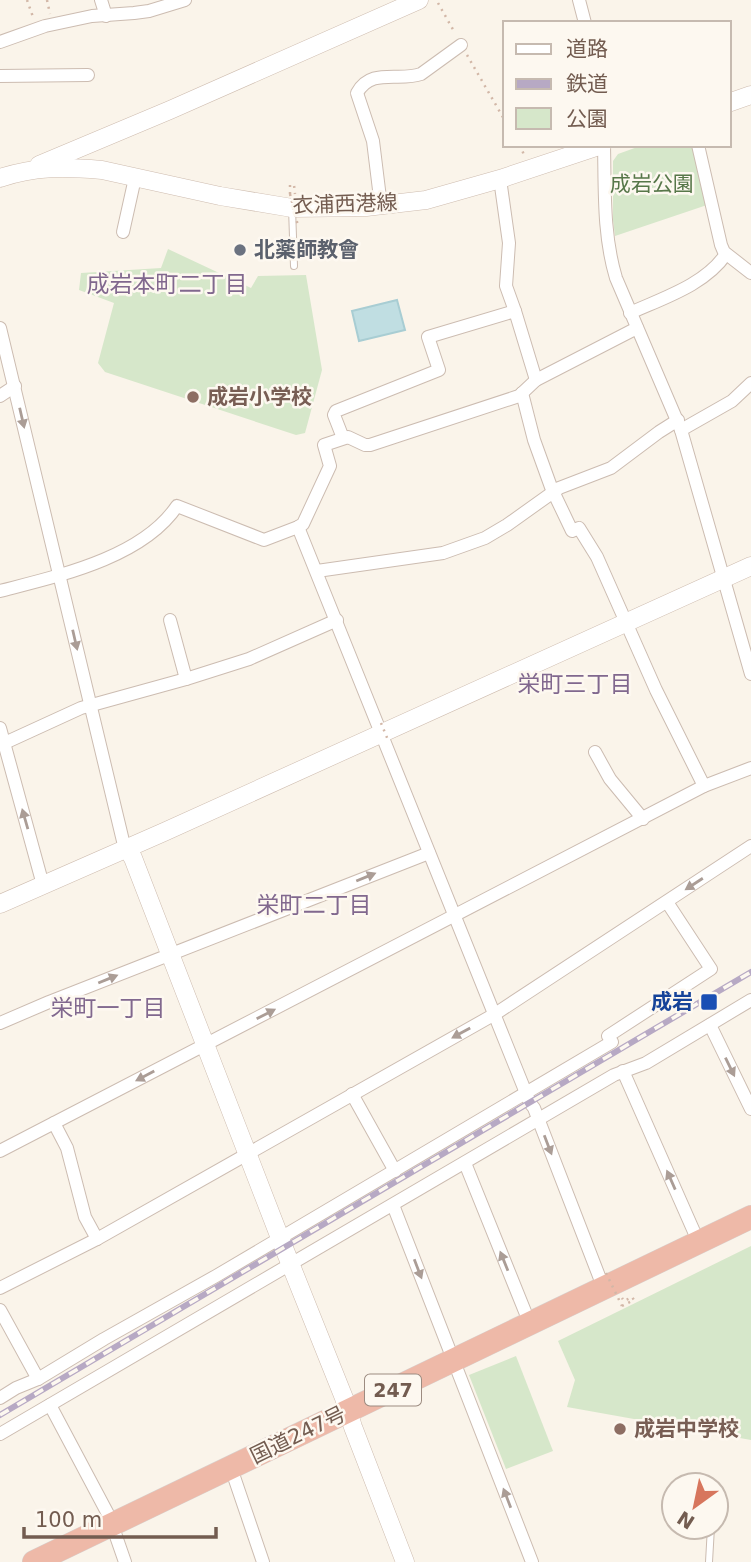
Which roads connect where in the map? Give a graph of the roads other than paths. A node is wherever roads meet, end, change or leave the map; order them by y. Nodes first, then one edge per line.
1 (102, 0) edge
2 (186, 0) edge
3 (419, 0) edge
4 (579, 0) edge
5 (106, 16) junction
6 (585, 21) edge
7 (0, 42) edge
8 (461, 45) road end
9 (88, 75) dead end
10 (0, 76) edge
11 (751, 95) edge
12 (730, 102) edge
13 (83, 146) junction
14 (597, 147) edge
15 (603, 147) edge
16 (698, 147) edge
17 (87, 169) junction
18 (26, 170) junction
19 (0, 178) edge
20 (135, 178) junction
21 (500, 179) junction
22 (293, 200) junction
23 (381, 206) junction
24 (123, 232) dead end
25 (726, 254) junction
26 (294, 266) dead end
27 (751, 273) edge
28 (515, 311) junction
29 (630, 313) junction
30 (0, 328) edge
31 (637, 328) junction
32 (536, 380) junction
33 (751, 383) edge
34 (18, 386) junction
35 (522, 393) junction
36 (0, 396) edge
37 (679, 425) junction
38 (343, 438) junction
39 (554, 492) junction
40 (298, 527) junction
41 (751, 566) edge
42 (317, 571) junction
43 (60, 576) junction
44 (724, 579) junction
45 (0, 591) edge
46 (170, 620) dead end
47 (337, 620) junction
48 (626, 622) junction
49 (751, 674) edge
50 (186, 679) junction
51 (90, 706) junction
52 (0, 728) edge
53 (383, 732) junction
54 (2, 743) edge
55 (595, 752) dead end
56 (751, 768) edge
57 (704, 786) junction
58 (643, 819) junction
59 (751, 846) edge
60 (128, 848) junction
61 (429, 853) junction
62 (43, 885) junction
63 (667, 902) junction
64 (0, 904) edge
65 (455, 916) junction
66 (170, 954) junction
67 (751, 1000) edge
68 (495, 1014) junction
69 (0, 1023) edge
70 (710, 1025) junction
71 (205, 1044) junction
72 (623, 1071) junction
73 (527, 1093) junction
74 (352, 1094) junction
75 (751, 1109) edge
76 (538, 1120) junction
77 (54, 1123) junction
78 (0, 1152) edge
79 (247, 1153) junction
80 (465, 1163) junction
81 (395, 1171) junction
82 (393, 1205) junction
83 (751, 1217) edge
84 (280, 1238) junction
85 (97, 1239) junction
86 (699, 1242) junction
87 (291, 1265) junction
88 (0, 1288) edge
89 (611, 1288) junction
90 (0, 1310) edge
91 (530, 1324) junction
92 (454, 1360) junction
93 (38, 1380) junction
94 (0, 1398) edge
95 (50, 1405) junction
96 (348, 1412) junction
97 (0, 1434) edge
98 (230, 1468) junction
99 (112, 1525) junction
100 (710, 1541) edge
101 (34, 1562) edge
102 (125, 1562) edge
103 (263, 1562) edge
104 (405, 1562) edge
105 (532, 1562) edge
106 (709, 1562) edge

1 - 5 street
2 - 5 street
3 - 13 street
4 - 6 street
5 - 7 street
8 - 23 street
9 - 10 street
11 - 12 street
13 - 17 street
13 - 18 street
14 - 21 street, 衣浦西港線
15 - 29 street
16 - 25 street
17 - 18 street, 衣浦西港線
17 - 20 street, 衣浦西港線
18 - 19 street, 衣浦西港線
20 - 22 street, 衣浦西港線
20 - 24 street
21 - 23 street, 衣浦西港線
21 - 28 street
22 - 23 street, 衣浦西港線
22 - 26 lane
25 - 27 street
25 - 29 street
28 - 32 street
28 - 38 street
29 - 31 street
30 - 34 street
31 - 32 street
31 - 37 street
32 - 35 street
33 - 37 street
34 - 36 street
34 -> 43 street
35 - 38 street
35 - 39 street
37 - 39 street
37 - 44 street
38 - 40 street
39 - 42 street
39 - 48 street
40 - 42 street
40 - 43 street
41 - 44 street
42 - 47 street
43 - 45 street
43 -> 51 street
44 - 48 street
44 - 49 street
46 - 50 street
47 - 50 street
47 - 53 street
48 - 53 street
48 - 57 street
50 - 51 street
51 - 54 street
51 - 60 street
52 - 54 street
53 - 60 street
53 - 61 street
62 -> 54 street
55 - 58 street
56 - 57 street
57 - 58 street
58 - 65 street
59 -> 63 street
60 - 62 street
60 - 66 street
61 - 65 street
66 -> 61 street
62 - 64 street
63 - 68 street
63 - 73 street
65 - 68 street
71 -> 65 street
69 -> 66 street
66 - 71 street
67 - 70 street
68 - 73 street
68 -> 74 street
70 - 72 street
70 -> 75 street
71 -> 77 street
71 - 79 street
72 - 76 street
86 -> 72 street
73 - 76 street
73 - 81 street
74 - 79 street
74 - 81 street
76 - 80 street
76 -> 89 street
77 - 78 street
77 - 85 street
79 - 84 street
79 - 85 street
80 - 82 street
91 -> 80 street
81 - 84 street
82 - 87 street
82 -> 92 street
83 - 86 highway, 国道247号 / 247
84 - 87 street
84 - 93 street
85 - 88 street
86 - 89 highway, 国道247号 / 247
87 - 95 street
87 - 96 street
89 - 91 highway, 国道247号 / 247
90 - 93 street
91 - 92 highway, 国道247号 / 247
92 - 96 highway, 国道247号 / 247
105 -> 92 street
93 - 94 street
95 - 97 street
95 - 99 street
96 - 98 highway, 国道247号 / 247
96 - 104 street
98 - 99 highway, 国道247号 / 247
98 - 103 street
99 - 101 highway, 国道247号 / 247
99 - 102 street
100 - 106 lane

